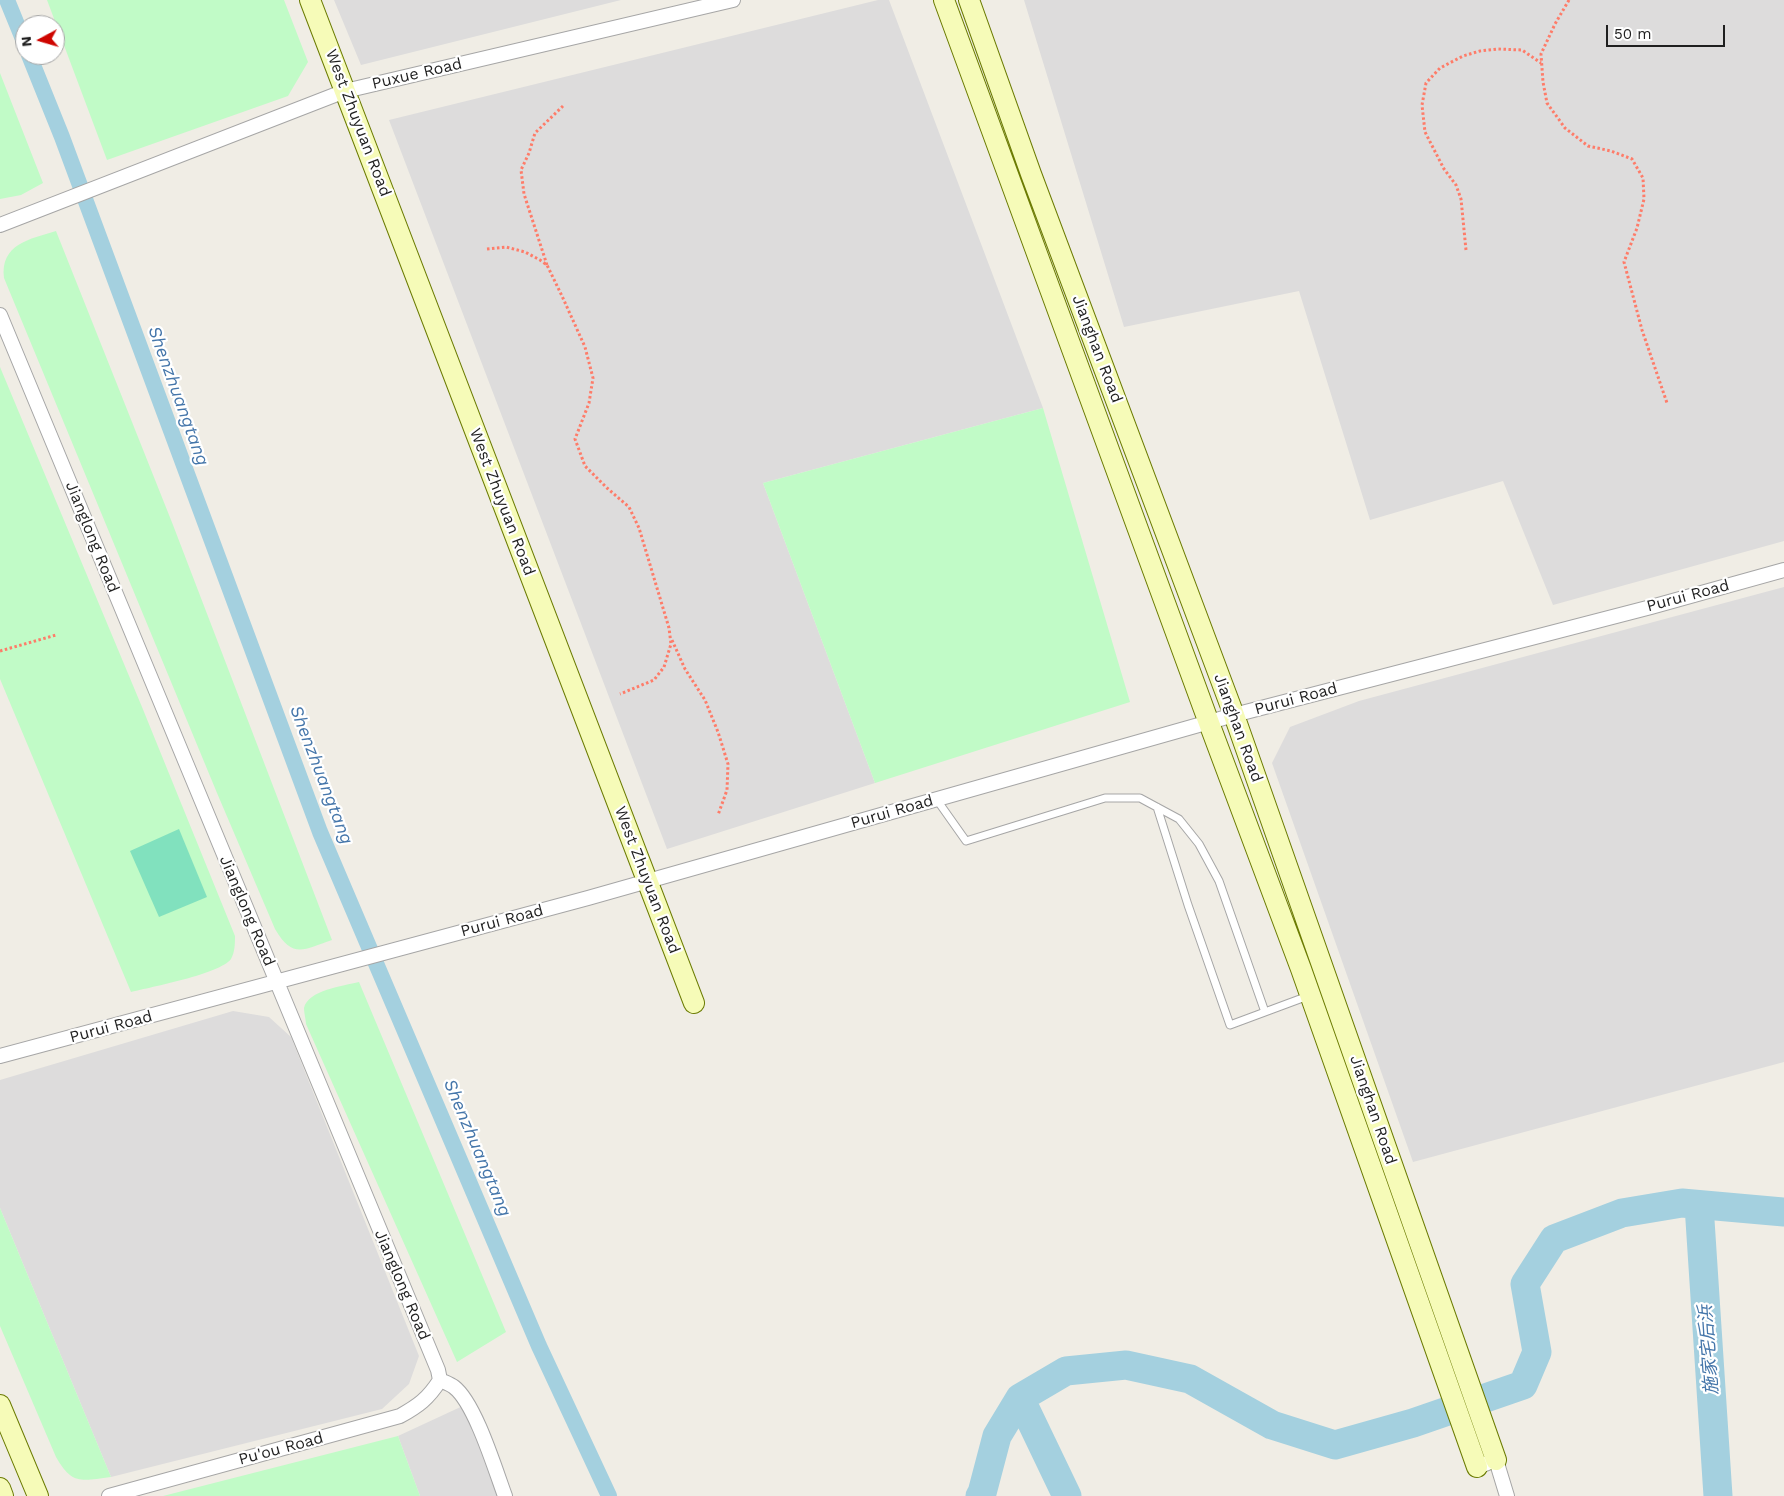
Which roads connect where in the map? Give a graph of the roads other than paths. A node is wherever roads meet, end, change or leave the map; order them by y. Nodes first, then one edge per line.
1 (310, 0) edge
2 (733, 0) edge
3 (944, 0) edge
4 (969, 0) edge
5 (345, 91) junction
6 (0, 225) edge
7 (0, 315) edge
8 (1784, 570) edge
9 (1234, 715) junction
10 (1209, 723) junction
11 (937, 800) junction
12 (1157, 806) junction
13 (648, 881) junction
14 (277, 982) junction
15 (1310, 995) junction
16 (694, 1003) dead end
17 (1265, 1012) junction
18 (0, 1056) edge
19 (440, 1380) junction
20 (0, 1405) edge
21 (1486, 1464) junction
22 (0, 1488) edge
23 (3, 1496) edge
24 (38, 1496) edge
25 (109, 1496) edge
26 (505, 1496) edge
27 (1507, 1496) edge

1 - 5 street, West Zhuyuan Road
2 - 5 street, Puxue Road
3 - 10 street
4 - 9 street, Jianghan Road
5 - 6 street, Puxue Road
5 - 13 street, West Zhuyuan Road
7 - 14 street, Jianglong Road
8 - 9 street, Purui Road
9 - 10 street, Purui Road
9 - 21 street, Jianghan Road
10 - 11 street, Purui Road
10 - 15 street
11 - 12 lane
11 - 13 street, Purui Road
12 - 17 lane
12 - 17 lane
13 - 14 street, Purui Road
13 - 16 street, West Zhuyuan Road
14 - 18 street, Purui Road
14 - 19 street, Jianglong Road
15 - 17 lane
15 - 21 street
19 - 25 street, Pu'ou Road
19 - 26 street
20 - 24 street
21 - 27 street
22 - 23 street

